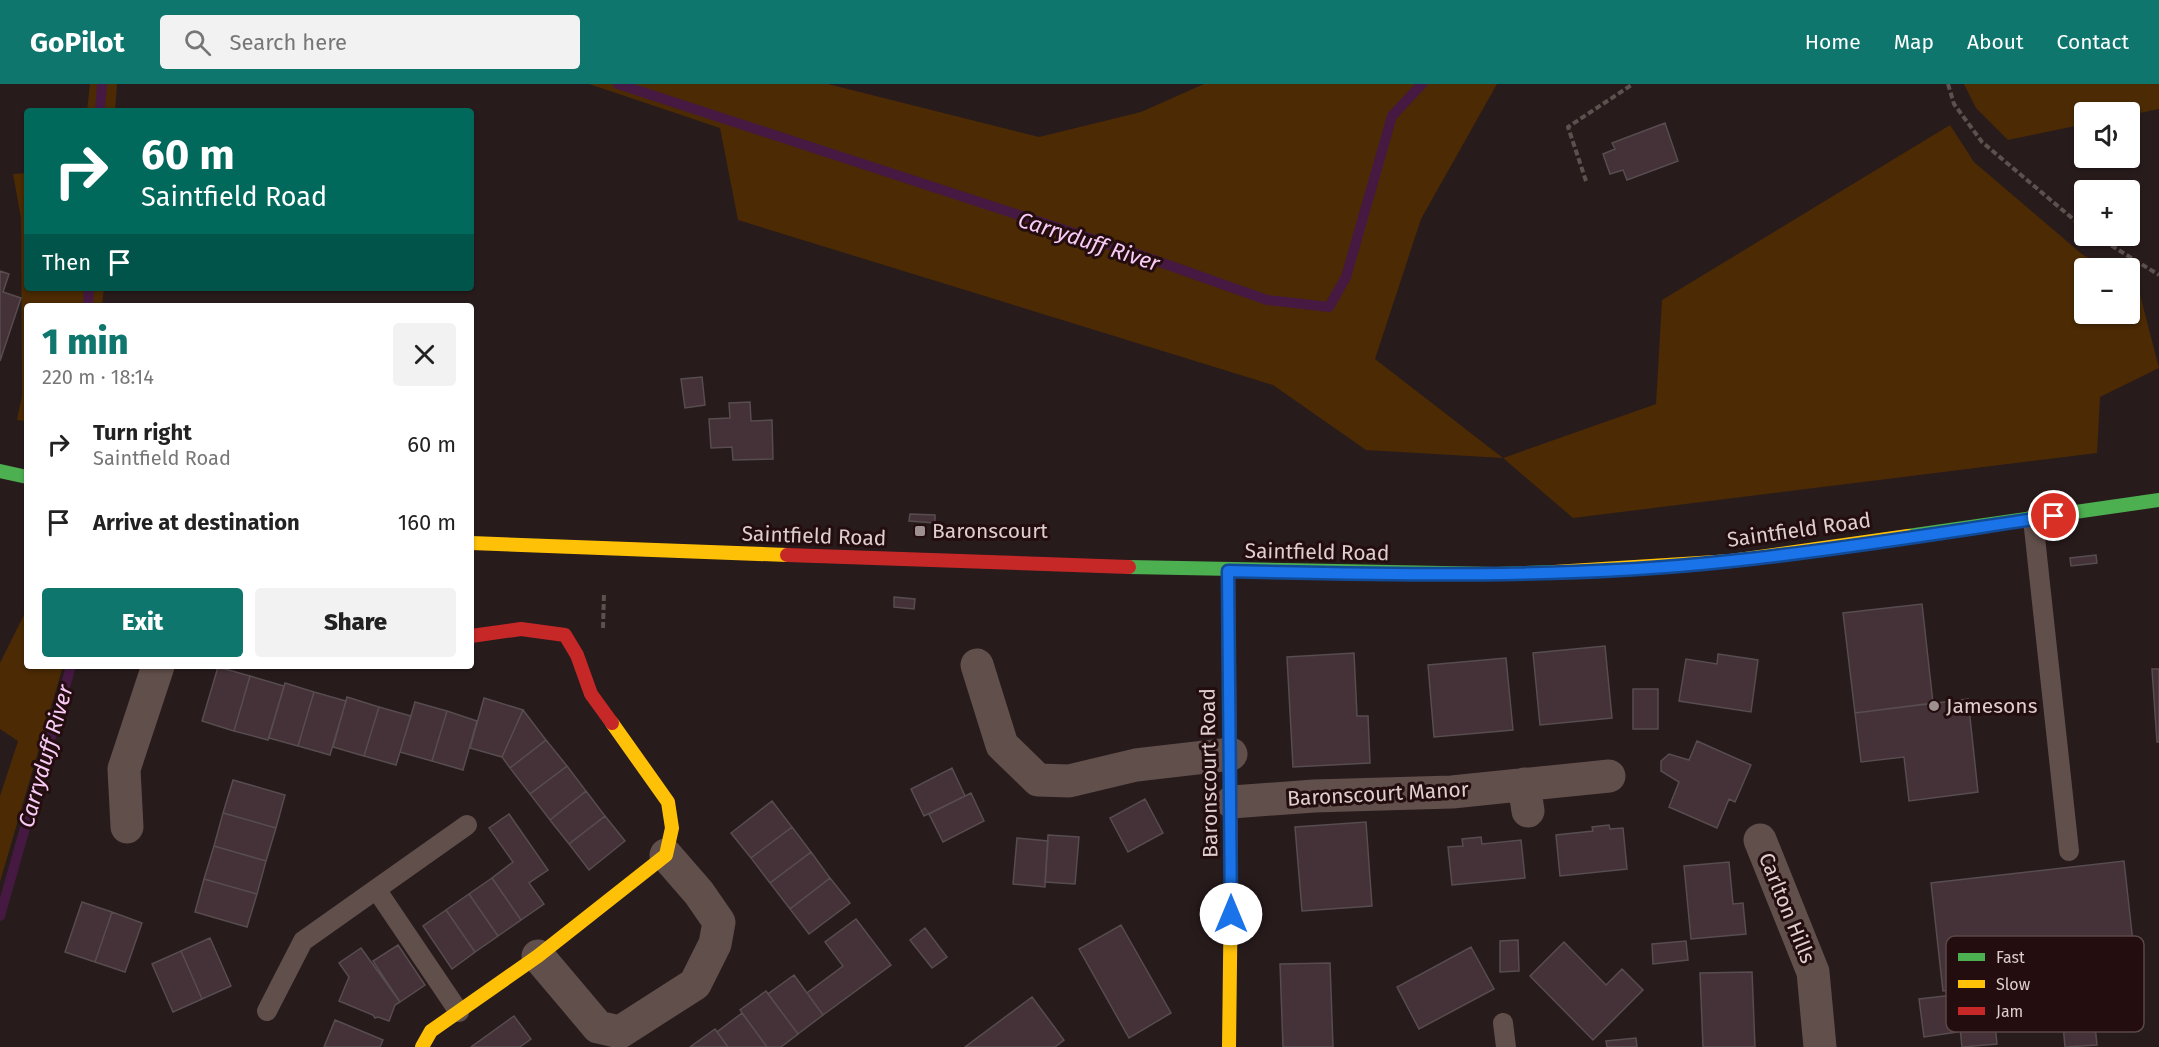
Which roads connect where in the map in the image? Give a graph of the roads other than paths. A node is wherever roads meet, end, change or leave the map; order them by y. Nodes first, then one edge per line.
1 (0, 471) edge
2 (24, 476) edge
3 (2159, 500) edge
4 (2033, 519) junction
5 (474, 543) edge
6 (1228, 571) junction
7 (474, 636) edge
8 (977, 665) dead end
9 (157, 669) edge
10 (1231, 754) junction
11 (1609, 776) dead end
12 (1232, 802) junction
13 (467, 825) dead end
14 (128, 827) dead end
15 (1760, 840) dead end
16 (2069, 851) dead end
17 (666, 855) junction
18 (376, 889) junction
19 (538, 956) junction
20 (267, 1011) dead end
21 (459, 1012) junction
22 (1503, 1023) dead end
23 (422, 1047) edge
24 (1229, 1047) edge
25 (1506, 1047) edge
26 (1820, 1047) edge

1 - 2 main road
3 - 4 main road, Saintfield Road
4 - 6 main road, Saintfield Road
4 - 16 lane
5 - 6 main road, Saintfield Road
6 - 10 main road, Baronscourt Road
7 - 17 main road
8 - 10 street
9 - 14 street
10 - 12 main road, Baronscourt Road
11 - 12 street, Baronscourt Manor
12 - 24 main road, Baronscourt Road
13 - 18 lane
15 - 26 street, Carlton Hills
17 - 19 main road
17 - 19 street
18 - 20 lane
18 - 21 lane
19 - 21 main road
21 - 23 main road
22 - 25 lane

